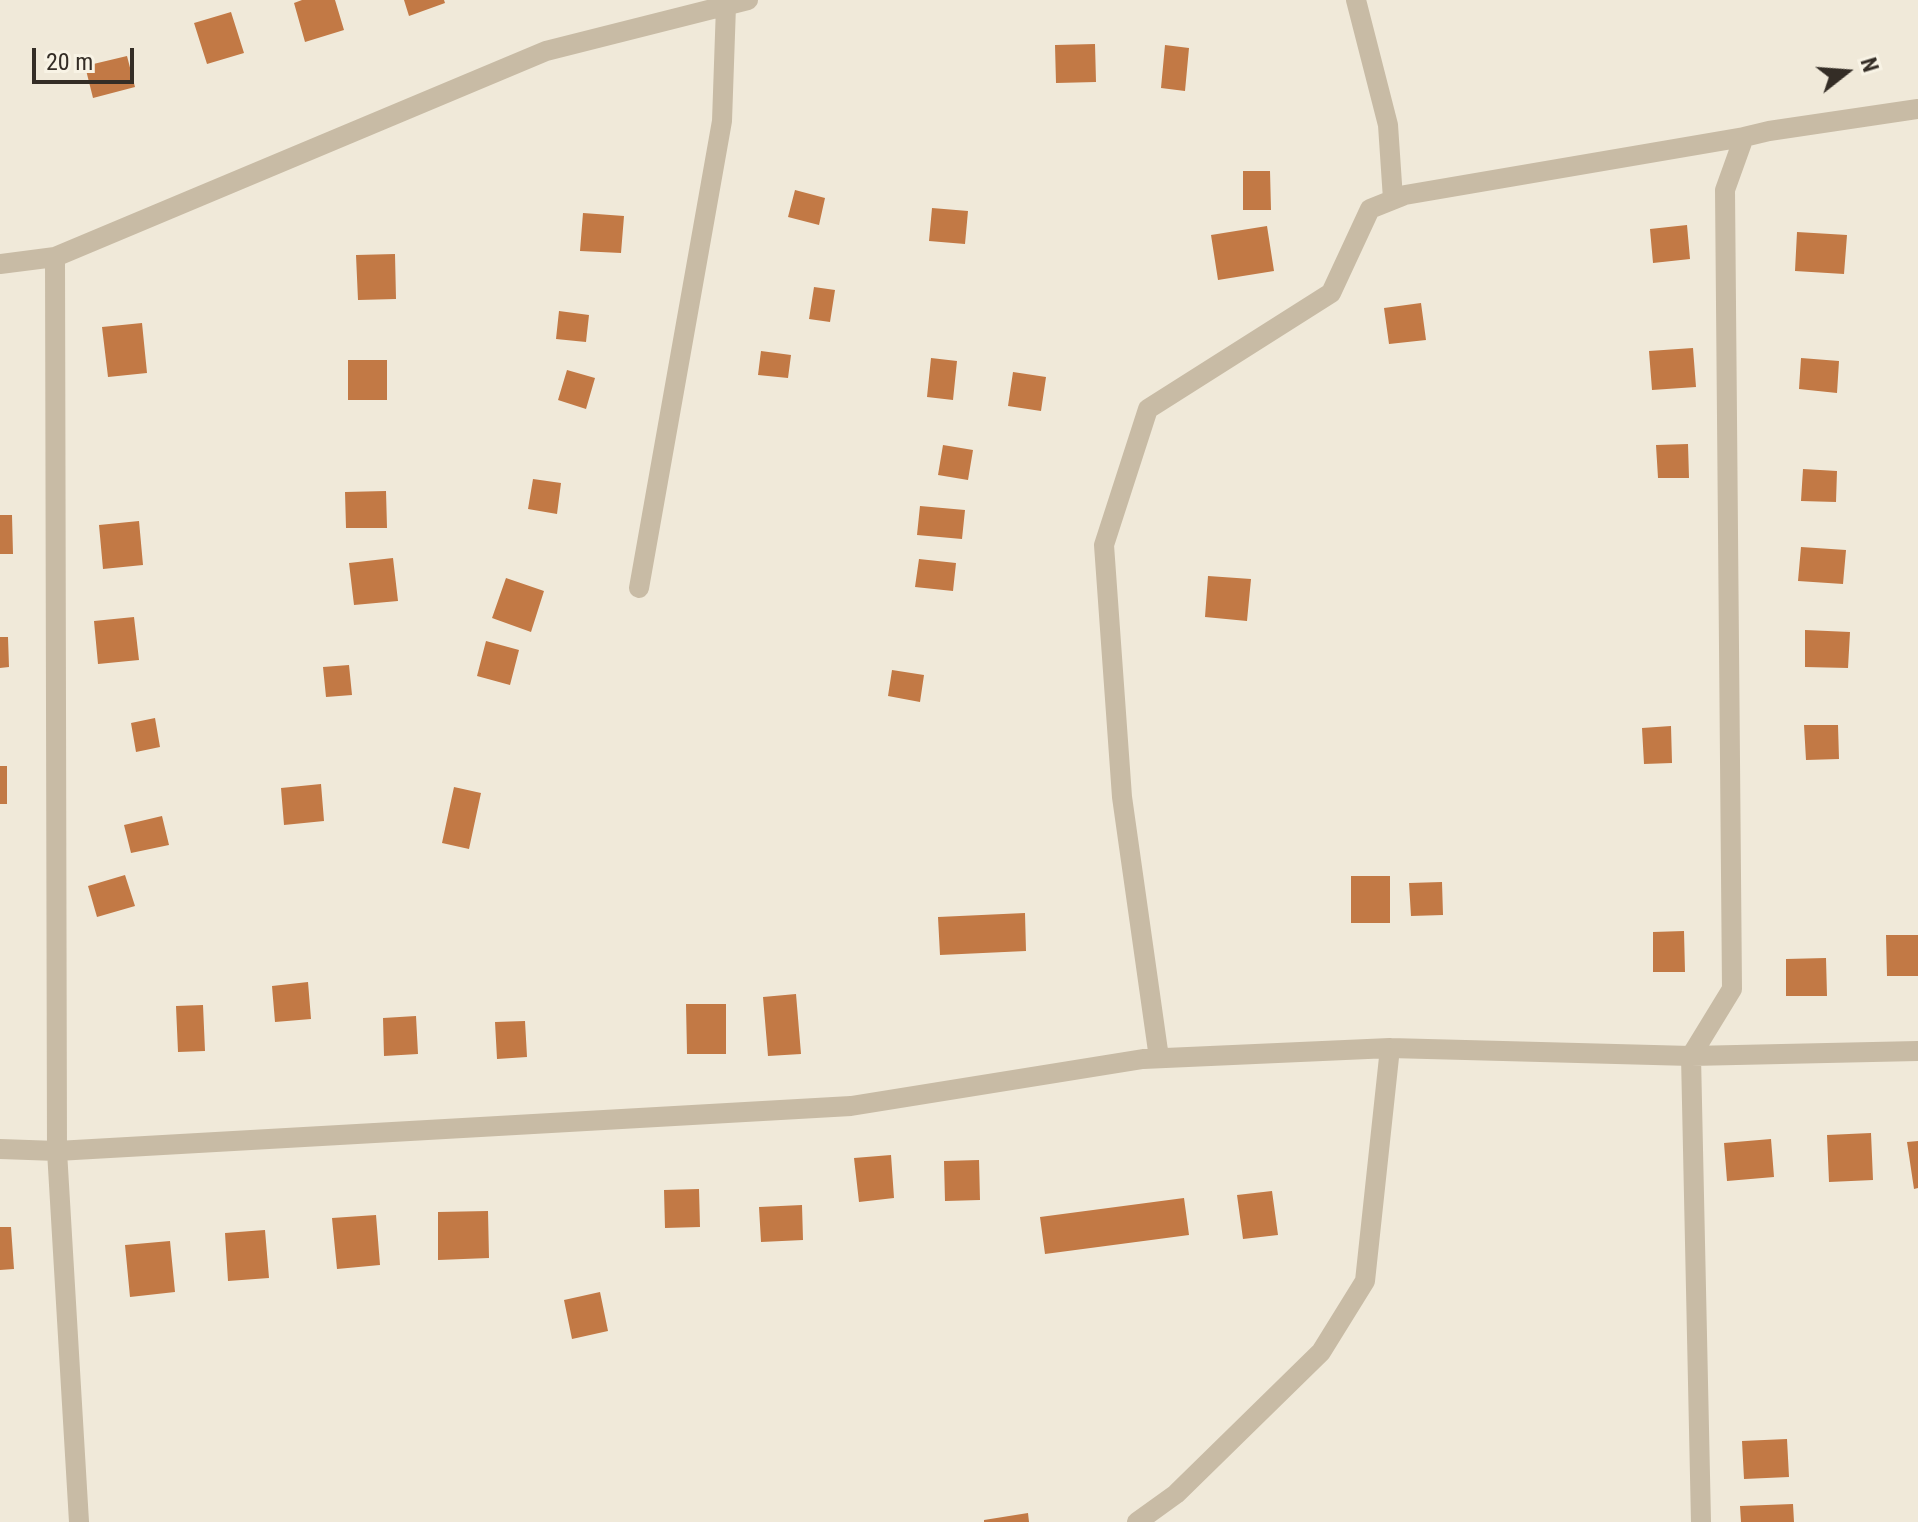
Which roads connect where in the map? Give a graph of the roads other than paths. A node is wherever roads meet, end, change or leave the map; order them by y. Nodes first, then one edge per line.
1 (748, 0) edge
2 (1356, 0) edge
3 (726, 6) junction
4 (1918, 109) edge
5 (1744, 137) junction
6 (1393, 199) junction
7 (55, 257) junction
8 (0, 264) edge
9 (639, 588) dead end
10 (1390, 1048) junction
11 (1918, 1051) edge
12 (1691, 1056) junction
13 (1159, 1058) junction
14 (0, 1149) edge
15 (57, 1151) junction
16 (79, 1522) edge
17 (1137, 1522) edge
18 (1701, 1522) edge

1 - 3 street
2 - 6 street
3 - 7 street
3 - 9 street
4 - 5 street
5 - 6 street
5 - 12 street
6 - 13 street
7 - 8 street
7 - 15 street
10 - 12 street
10 - 13 street
10 - 17 street
11 - 12 street
12 - 18 street
13 - 15 street
14 - 15 street
15 - 16 street

